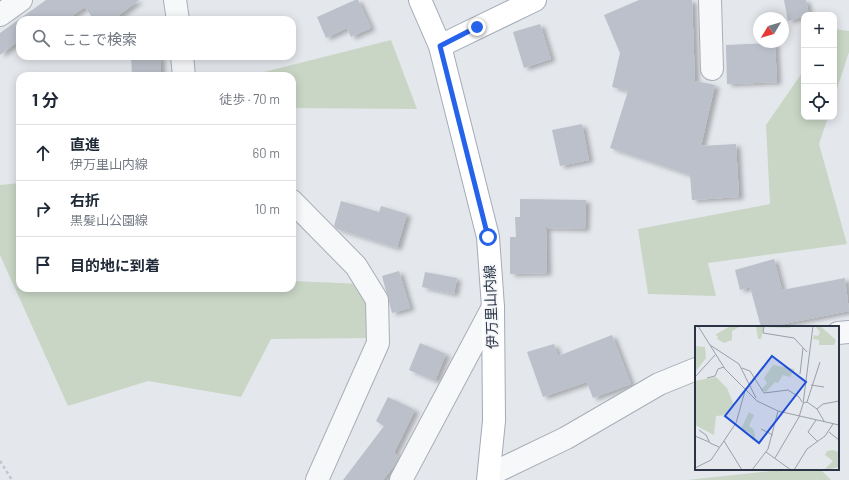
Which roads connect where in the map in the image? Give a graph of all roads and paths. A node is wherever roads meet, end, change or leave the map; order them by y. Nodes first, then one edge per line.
1 (21, 0) edge
2 (175, 0) edge
3 (420, 0) edge
4 (535, 0) edge
5 (710, 0) edge
6 (0, 15) edge
7 (177, 16) edge
8 (440, 46) junction
9 (182, 60) edge
10 (712, 69) dead end
11 (184, 72) edge
12 (296, 205) edge
13 (493, 307) junction
14 (849, 332) edge
15 (839, 333) edge
16 (695, 369) edge
17 (0, 461) edge
18 (488, 477) edge
19 (12, 480) edge
20 (317, 480) edge
21 (401, 480) edge

1 - 6 street
2 - 7 street
3 - 8 main road, 伊万里山内線
4 - 8 main road
5 - 10 street
8 - 13 main road, 伊万里山内線
9 - 11 street
12 - 20 street
13 - 18 main road, 伊万里山内線
13 - 21 street
14 - 15 street
16 - 18 street
17 - 19 path

